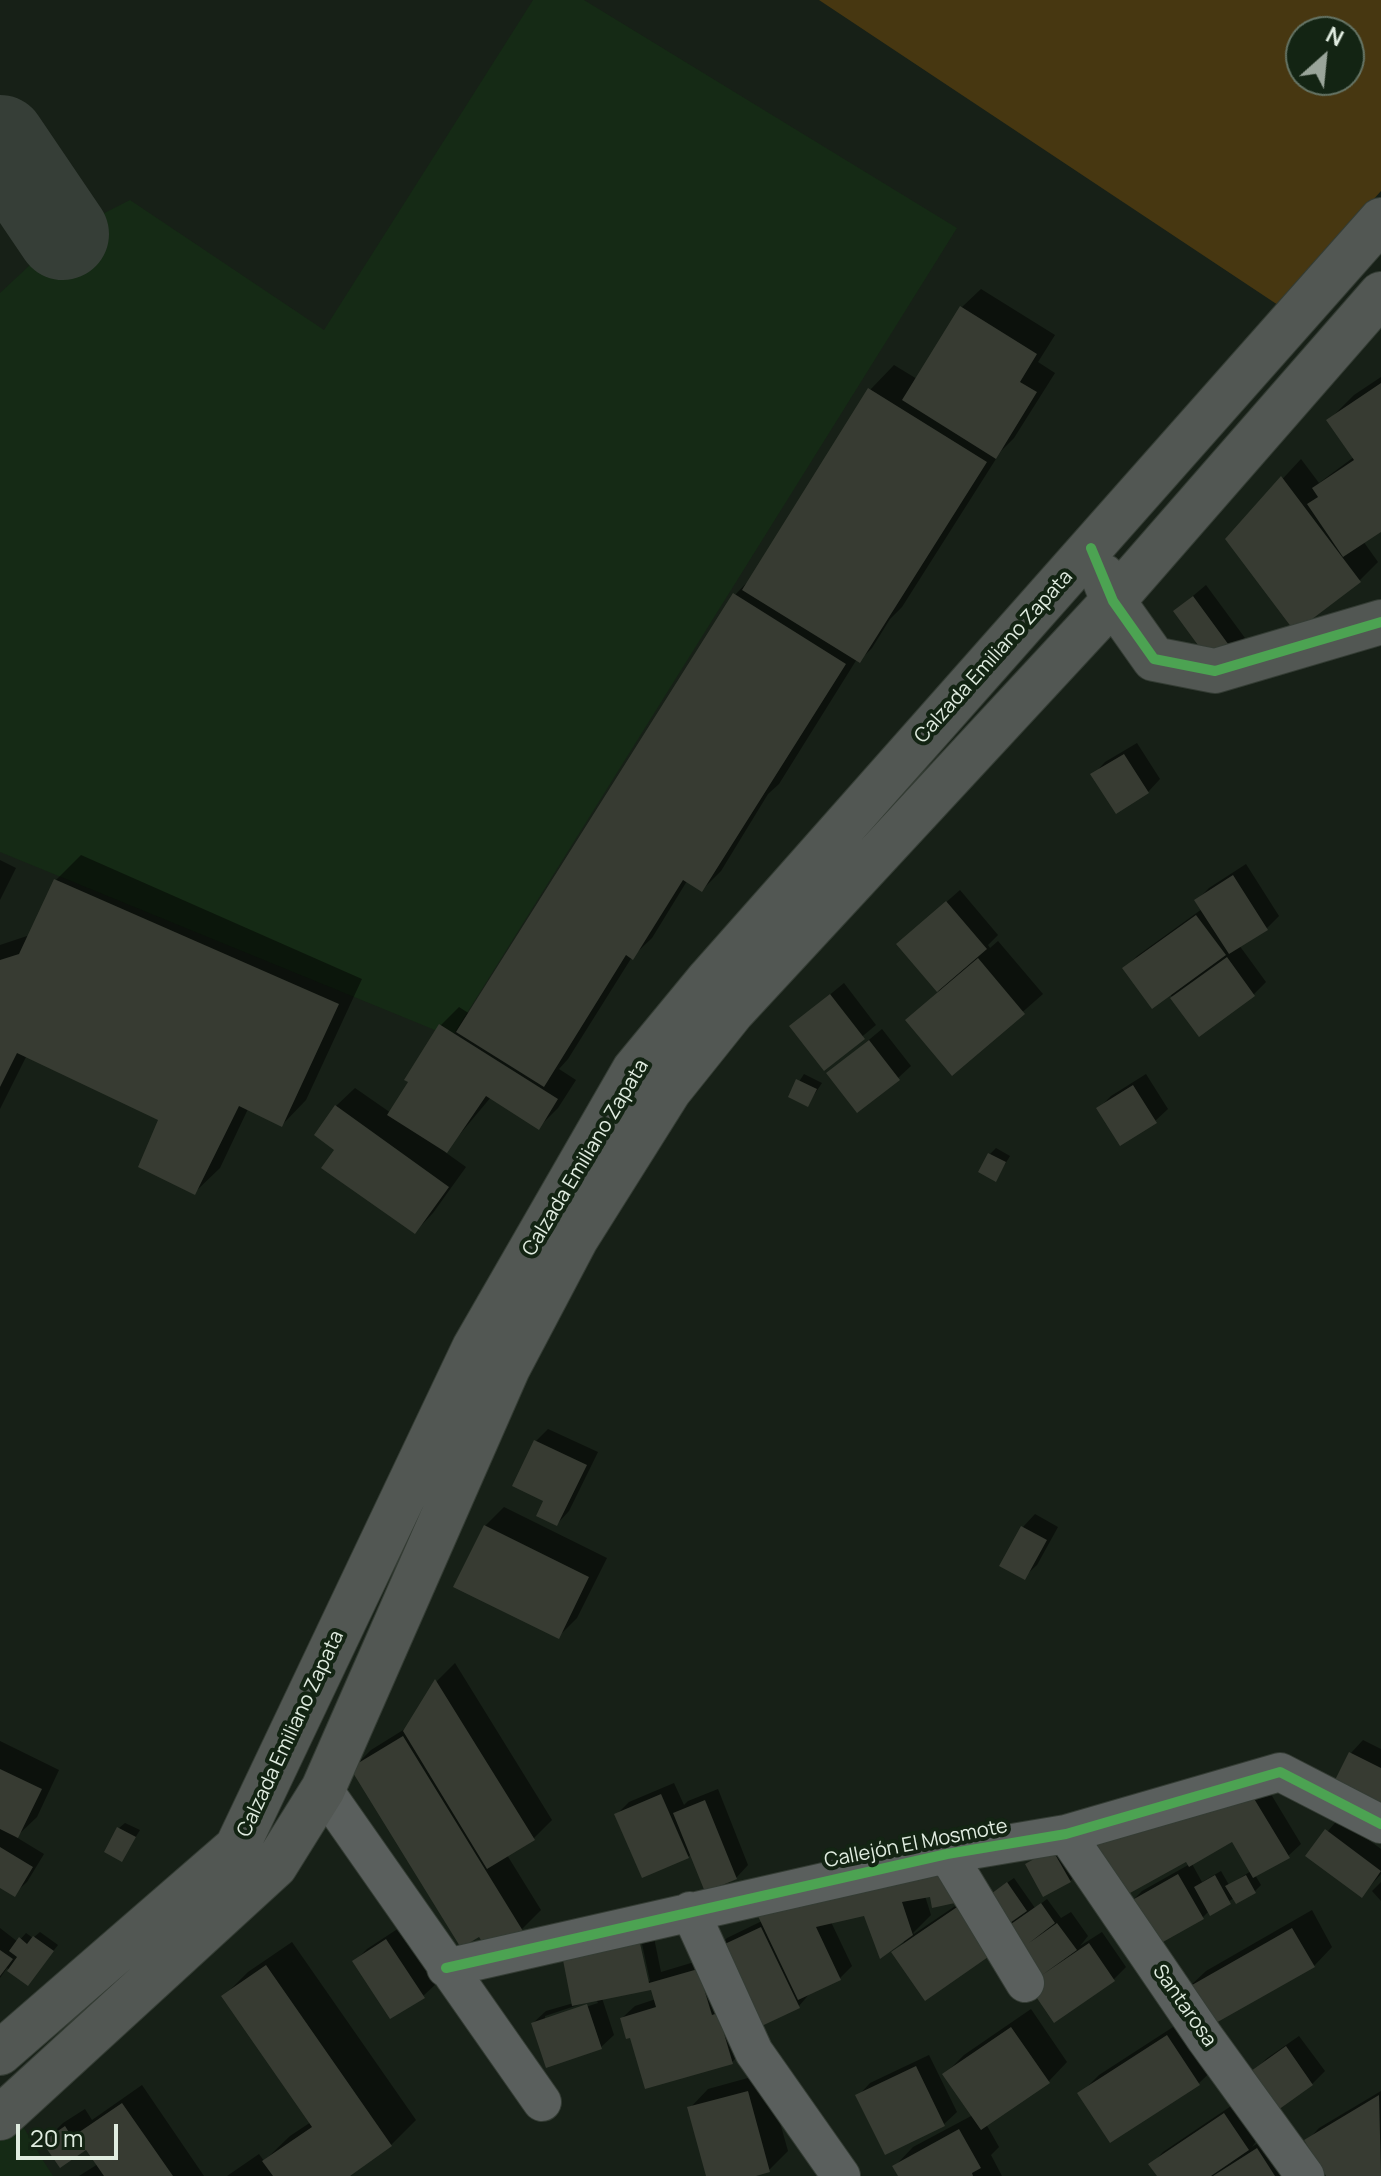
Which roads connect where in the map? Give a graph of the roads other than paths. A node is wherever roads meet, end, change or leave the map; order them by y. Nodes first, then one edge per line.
1 (1381, 220) edge
2 (1381, 294) edge
3 (1091, 548) junction
4 (1113, 601) junction
5 (1381, 622) edge
6 (323, 1789) junction
7 (1381, 1824) edge
8 (1066, 1834) junction
9 (947, 1854) junction
10 (690, 1911) junction
11 (446, 1968) junction
12 (1025, 1983) dead end
13 (0, 2053) edge
14 (542, 2102) dead end
15 (0, 2118) edge
16 (841, 2176) edge
17 (1305, 2176) edge

1 - 3 main road, Calzada Emiliano Zapata
2 - 4 main road, Calzada Emiliano Zapata
3 - 4 main road
3 - 13 main road, Calzada Emiliano Zapata
4 - 5 main road
4 - 6 main road, Calzada Emiliano Zapata
6 - 11 street
6 - 15 main road, Calzada Emiliano Zapata
7 - 8 street, Callejón El Mosmote
8 - 9 street, Callejón El Mosmote
8 - 17 street, Santarosa
9 - 10 street, Callejón El Mosmote
9 - 12 street
10 - 11 street, Callejón El Mosmote
10 - 16 street
11 - 14 street

